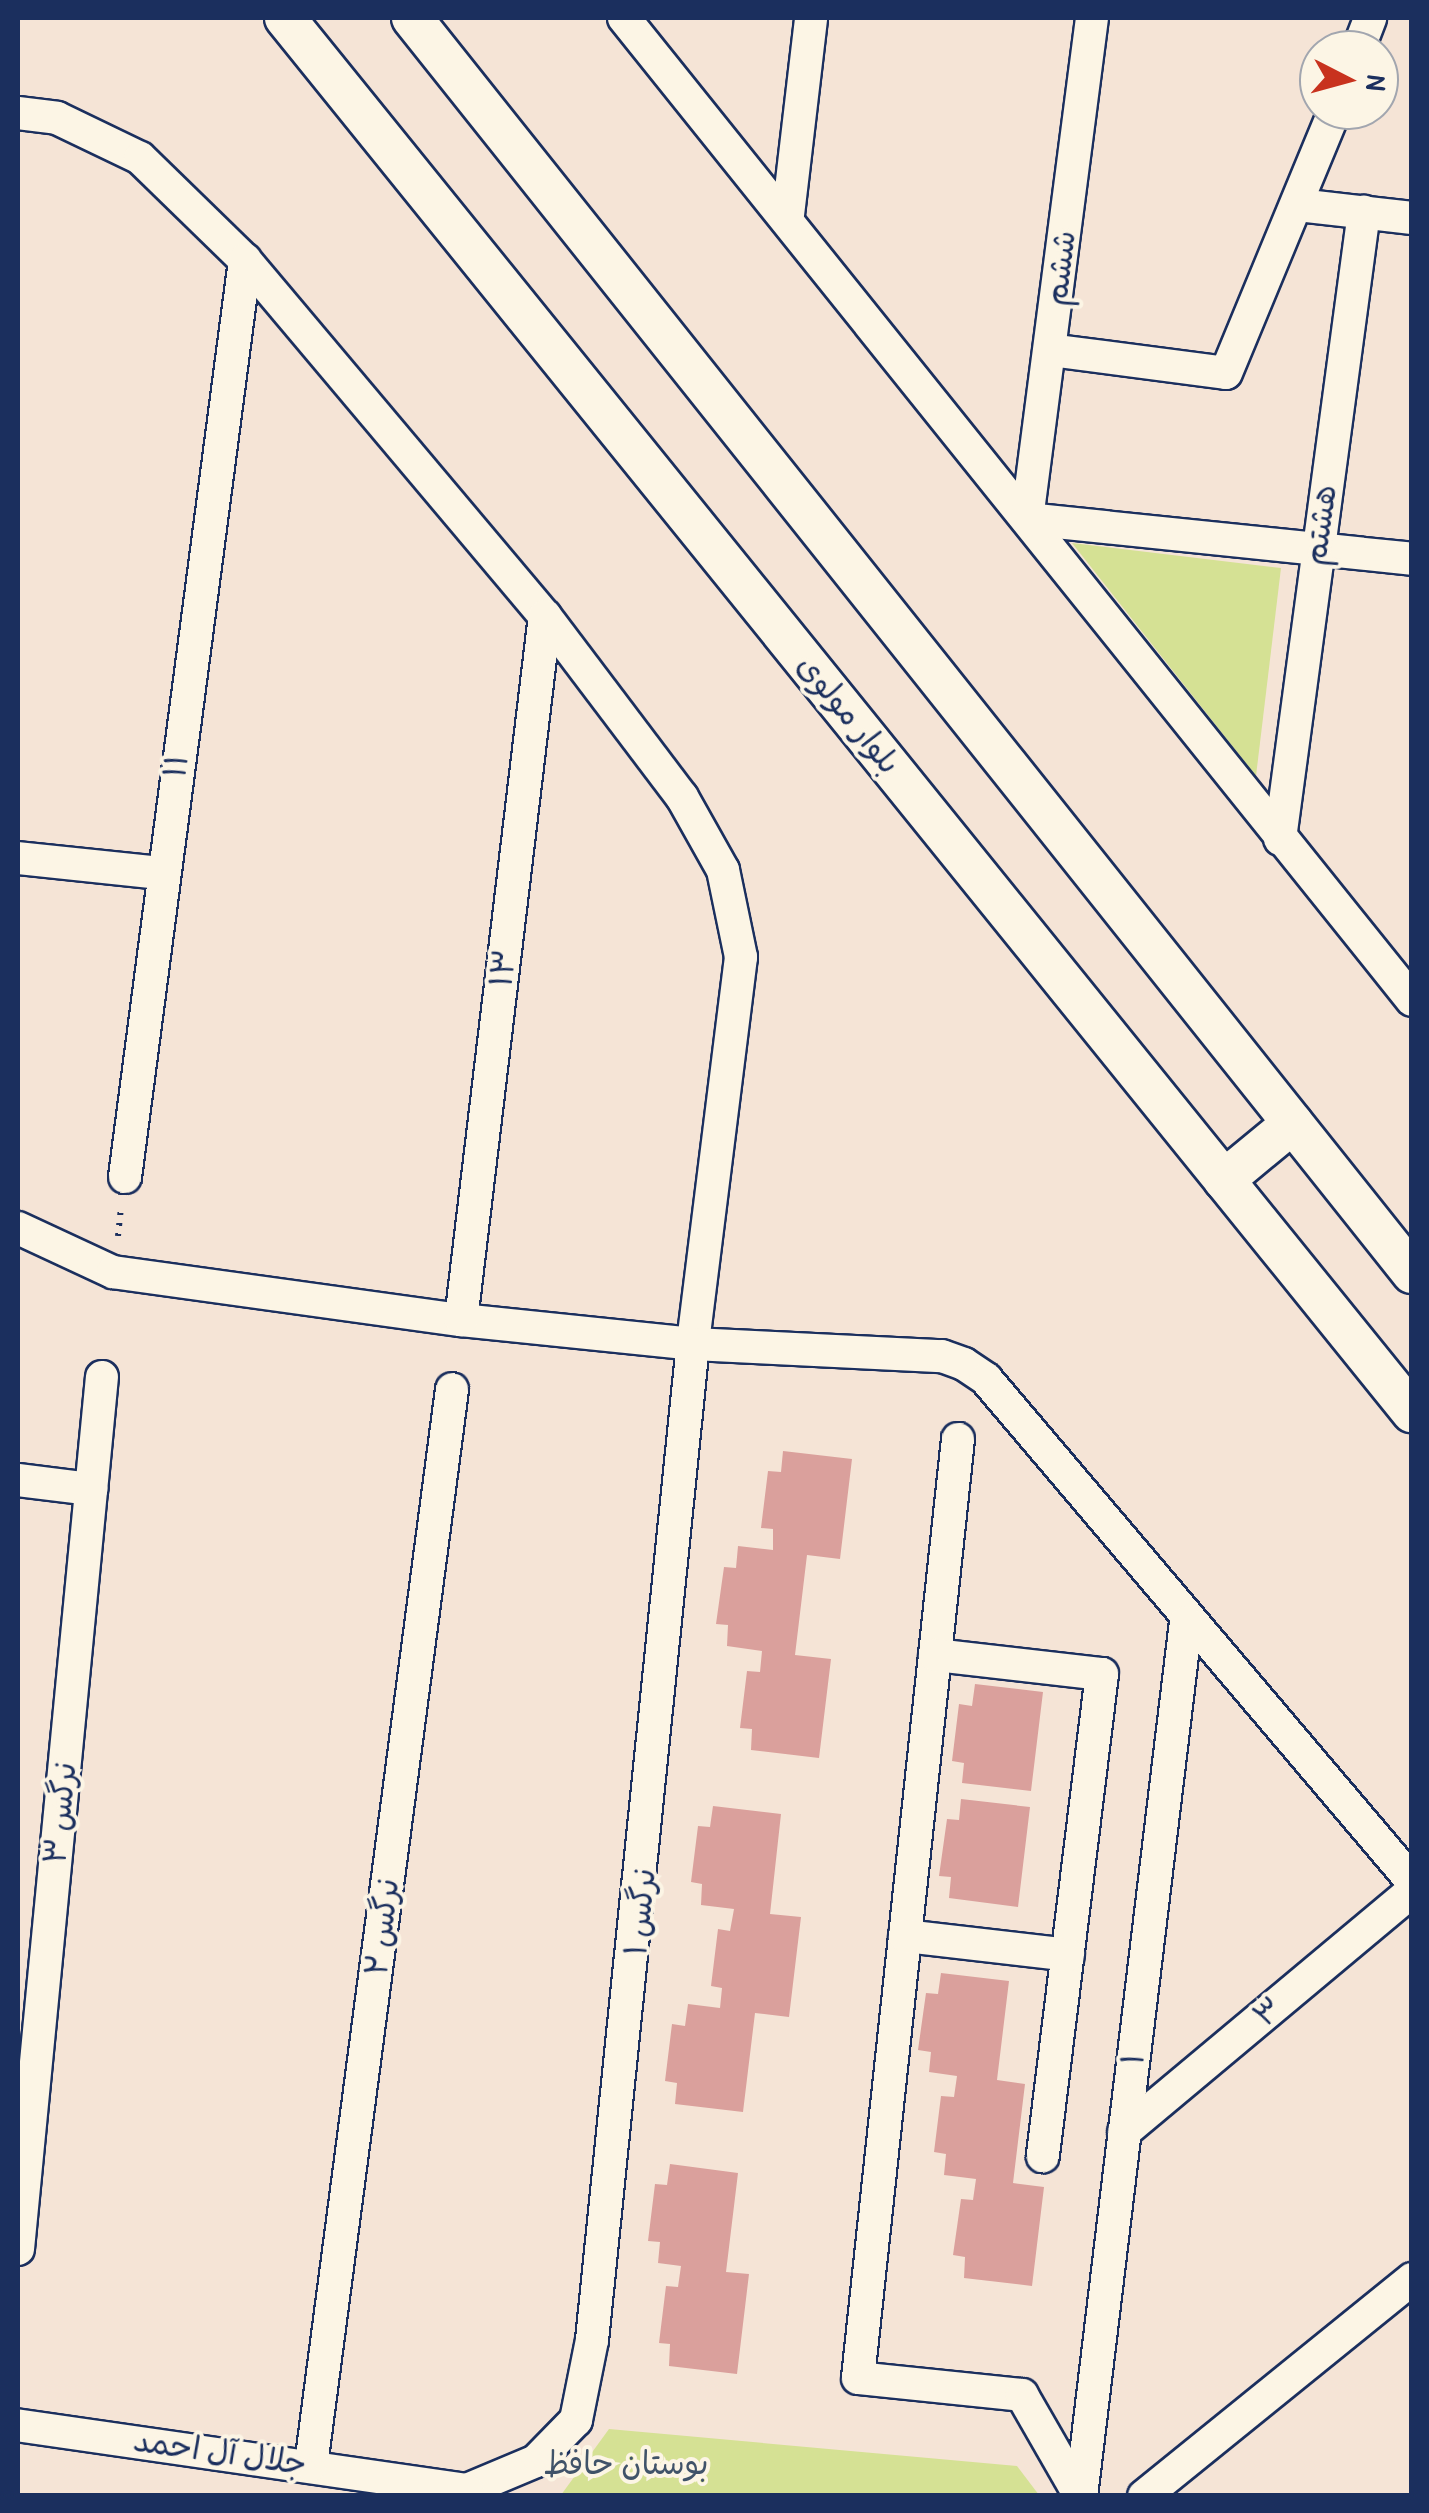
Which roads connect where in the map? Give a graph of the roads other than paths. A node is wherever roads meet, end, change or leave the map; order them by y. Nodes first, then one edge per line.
1 (285, 18) edge
2 (412, 18) edge
3 (624, 18) edge
4 (811, 18) edge
5 (1092, 18) edge
6 (18, 113) edge
7 (1327, 130) edge
8 (1298, 205) junction
9 (1364, 212) junction
10 (788, 215) junction
11 (1412, 218) edge
12 (245, 260) junction
13 (1050, 350) junction
14 (1026, 519) junction
15 (1316, 551) junction
16 (1412, 559) edge
17 (544, 616) junction
18 (1280, 840) junction
19 (18, 858) edge
20 (161, 873) junction
21 (1412, 1000) edge
22 (1293, 1123) junction
23 (125, 1178) road end
24 (1224, 1180) junction
25 (18, 1228) edge
26 (1412, 1273) edge
27 (461, 1320) junction
28 (693, 1344) junction
29 (102, 1378) dead end
30 (452, 1388) dead end
31 (1412, 1412) edge
32 (958, 1440) dead end
33 (18, 1480) edge
34 (91, 1489) junction
35 (1186, 1622) junction
36 (935, 1655) junction
37 (1412, 1881) edge
38 (1412, 1891) edge
39 (905, 1936) junction
40 (1068, 1955) junction
41 (1124, 2132) junction
42 (1044, 2156) dead end
43 (18, 2249) edge
44 (1412, 2279) edge
45 (18, 2425) edge
46 (536, 2461) joint
47 (312, 2465) junction
48 (1080, 2496) edge
49 (1144, 2496) edge

1 - 24 street, بلوار مولوی
2 - 22 street
3 - 10 street
4 - 10 street
5 - 13 street, ششم
6 - 12 street, نرگس ۱
7 - 8 street
8 - 9 street
8 - 13 street
9 - 11 street
9 - 15 street, هشتم
10 - 14 street
12 - 17 street, نرگس ۱
12 - 20 street, ۱۱
13 - 14 street, ششم
14 - 15 street
14 - 18 street
15 - 16 street
15 - 18 street, هشتم
17 - 27 street, ۱۳
17 - 28 street, نرگس ۱
18 - 21 street
19 - 20 street
20 - 23 street, ۱۱
22 - 24 street
22 - 26 street
24 - 31 street, بلوار مولوی
25 - 27 street
27 - 28 street
28 - 35 street
28 - 46 street, نرگس ۱
29 - 34 street, نرگس ۳
30 - 47 street, نرگس ۲
32 - 36 street
33 - 34 street
34 - 43 street, نرگس ۳
35 - 37 street
35 - 41 street, ۱
36 - 39 street
36 - 40 street
38 - 41 street, ۳
39 - 40 street
39 - 48 street
40 - 42 street
41 - 48 street, ۱
44 - 49 street
45 - 47 street, جلال آل احمد
46 - 47 street, جلال آل احمد

